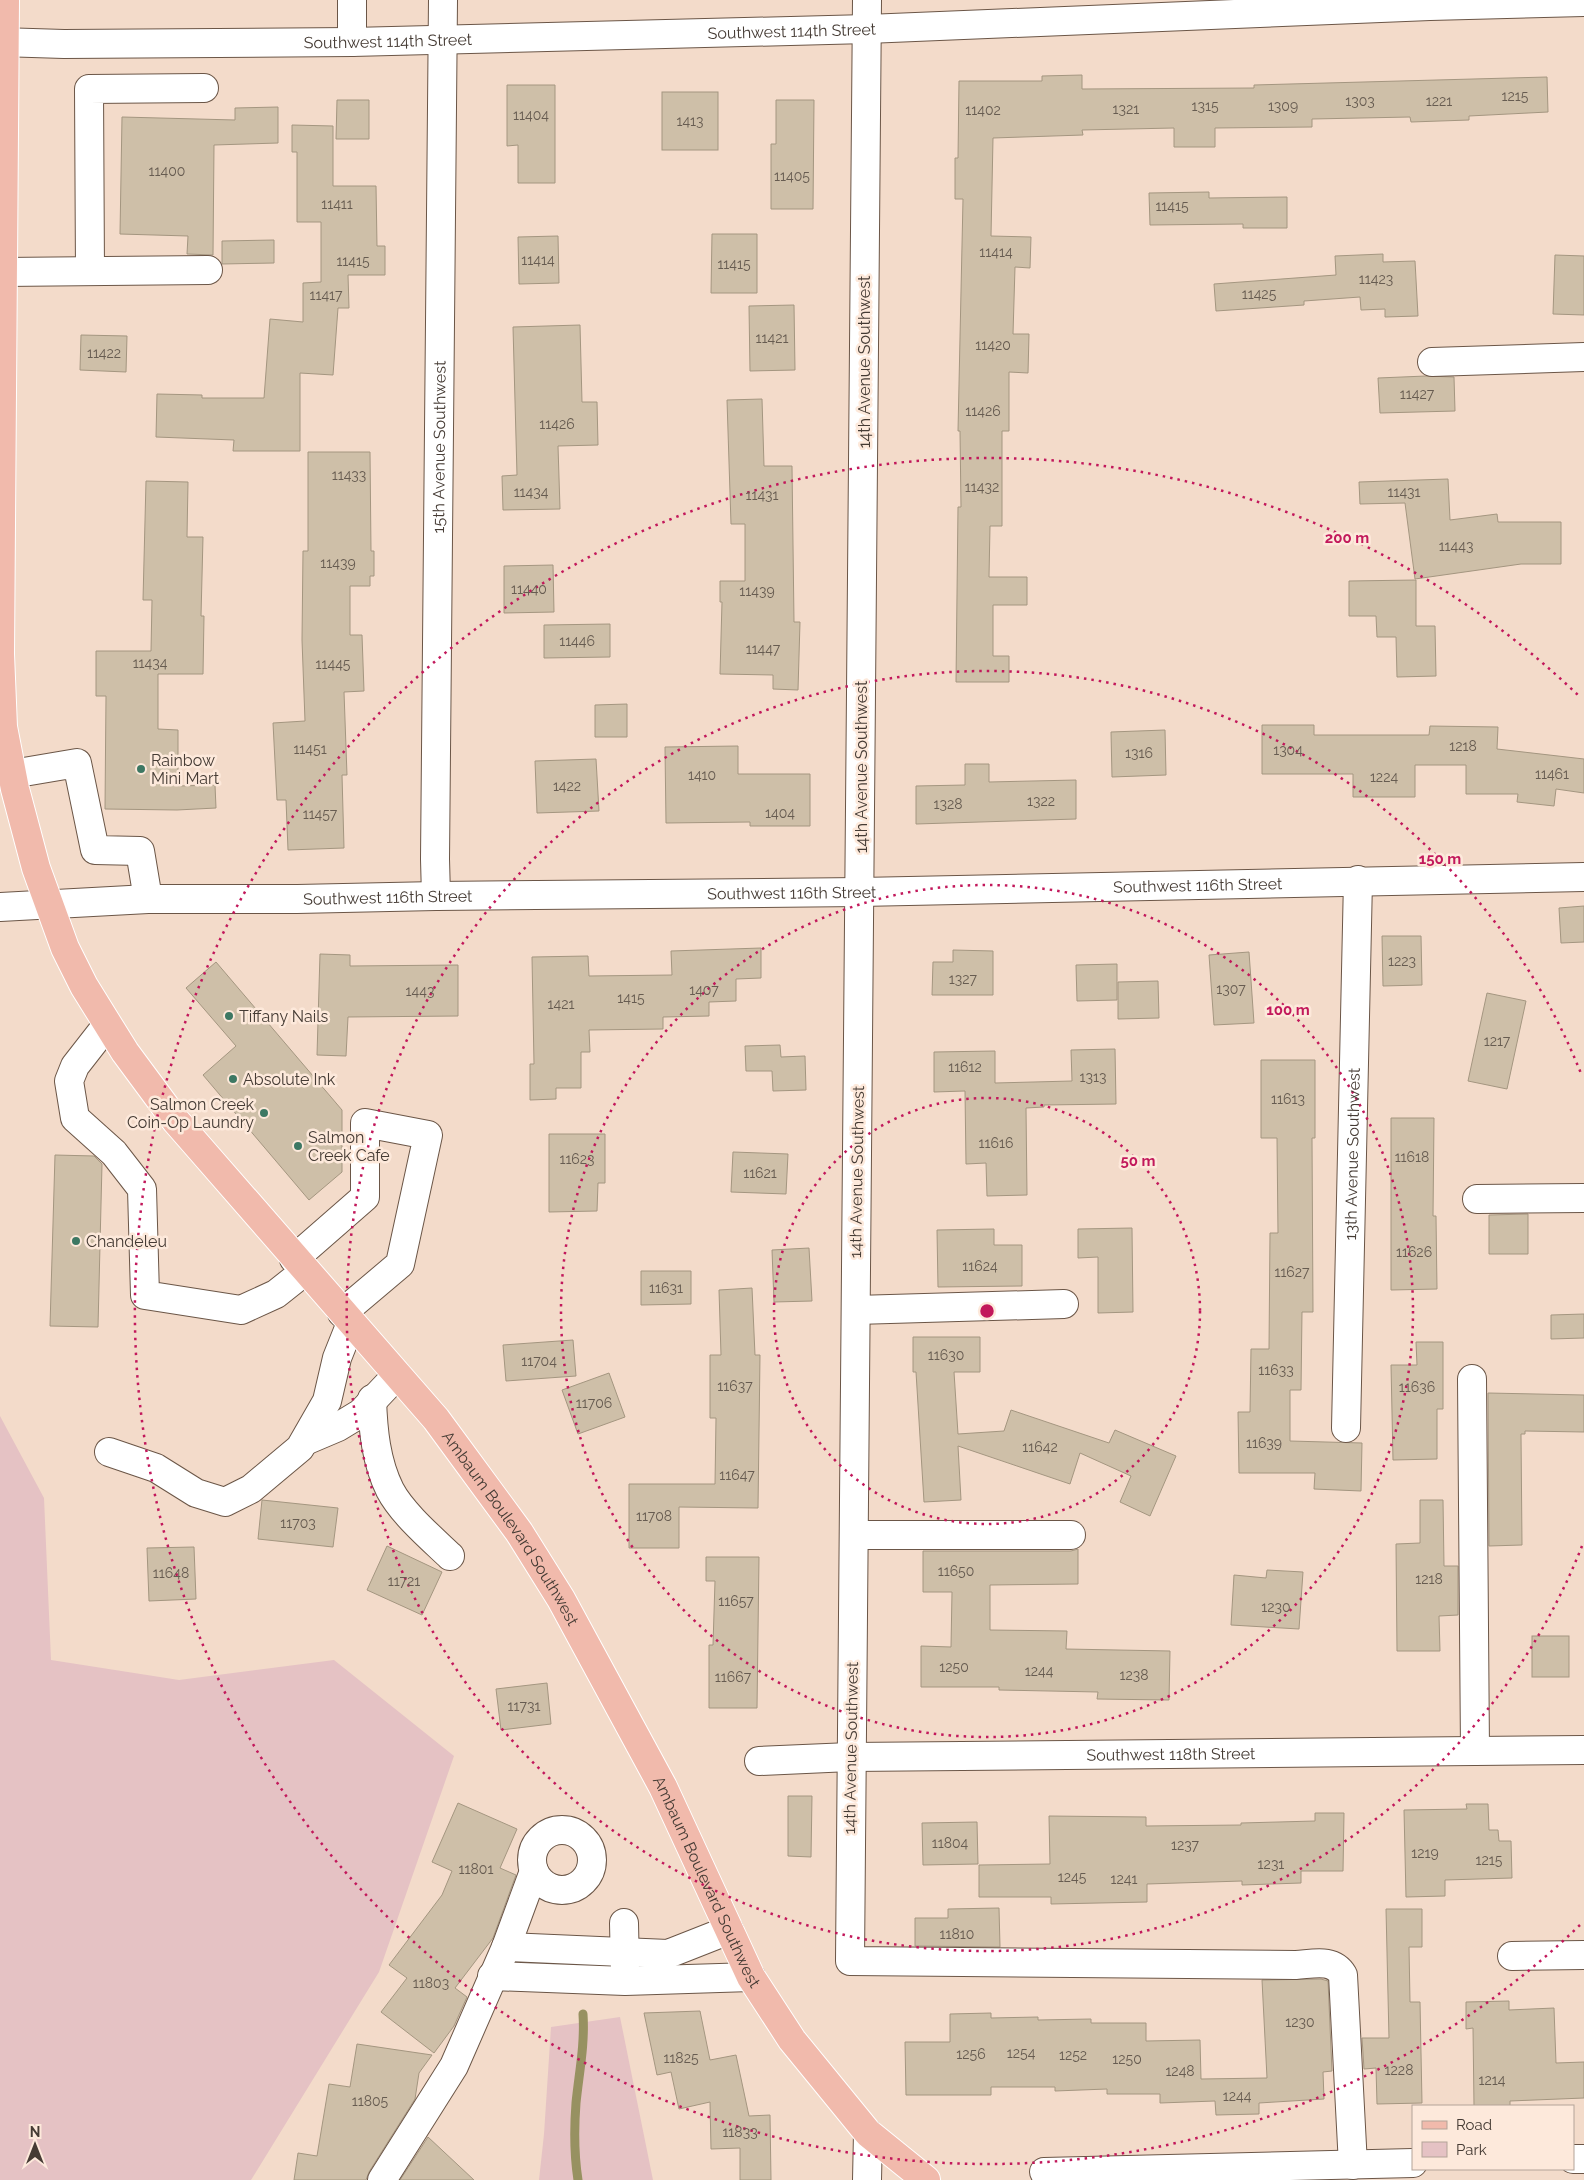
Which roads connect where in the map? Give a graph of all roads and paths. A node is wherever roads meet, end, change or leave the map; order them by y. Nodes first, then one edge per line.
1 (5, 0) edge
2 (352, 0) edge
3 (444, 0) edge
4 (867, 0) edge
5 (1584, 2) edge
6 (1430, 3) edge
7 (867, 29) junction
8 (443, 39) junction
9 (2, 42) edge
10 (352, 42) junction
11 (204, 88) dead end
12 (2, 230) edge
13 (208, 270) dead end
14 (90, 271) junction
15 (3, 272) junction
16 (1584, 357) edge
17 (1432, 362) dead end
18 (1, 445) edge
19 (12, 774) junction
20 (1584, 877) edge
21 (1358, 880) junction
22 (860, 892) junction
23 (436, 896) junction
24 (148, 899) junction
25 (50, 906) junction
26 (0, 907) edge
27 (108, 1025) junction
28 (1584, 1198) edge
29 (1477, 1200) dead end
30 (300, 1265) junction
31 (1064, 1304) dead end
32 (856, 1310) junction
33 (347, 1318) junction
34 (397, 1375) junction
35 (1472, 1379) dead end
36 (372, 1399) junction
37 (327, 1401) junction
38 (1346, 1428) dead end
39 (305, 1441) junction
40 (109, 1452) dead end
41 (854, 1535) junction
42 (1071, 1535) dead end
43 (450, 1556) dead end
44 (1584, 1750) edge
45 (1475, 1751) junction
46 (850, 1757) junction
47 (759, 1761) dead end
48 (534, 1871) dead end
49 (624, 1923) dead end
50 (729, 1930) junction
51 (506, 1947) junction
52 (624, 1952) junction
53 (1584, 1955) edge
54 (1512, 1956) dead end
55 (492, 1976) junction
56 (751, 1977) junction
57 (625, 1981) junction
58 (868, 2133) junction
59 (1412, 2163) edge
60 (1353, 2165) junction
61 (1044, 2172) dead end
62 (382, 2180) edge
63 (867, 2180) edge
64 (926, 2180) edge

1 - 9 main road, Ambaum Boulevard Southwest
2 - 10 street
3 - 8 street, 15th Avenue Southwest
4 - 7 street, 14th Avenue Southwest
5 - 6 street, Southwest 114th Street
6 - 7 street, Southwest 114th Street
7 - 8 street, Southwest 114th Street
7 - 22 street, 14th Avenue Southwest
8 - 10 street, Southwest 114th Street
8 - 23 street, 15th Avenue Southwest
9 - 10 street, Southwest 114th Street
9 - 12 main road, Ambaum Boulevard Southwest
11 - 14 street
12 - 15 main road, Ambaum Boulevard Southwest
13 - 14 street
14 - 15 street
15 - 18 main road, Ambaum Boulevard Southwest
16 - 17 street
18 - 19 main road, Ambaum Boulevard Southwest
19 - 24 street
19 - 25 main road, Ambaum Boulevard Southwest
20 - 21 street, Southwest 116th Street
21 - 22 street, Southwest 116th Street
21 - 38 street, 13th Avenue Southwest
22 - 23 street, Southwest 116th Street
22 - 32 street, 14th Avenue Southwest
23 - 24 street, Southwest 116th Street
24 - 25 street, Southwest 116th Street
25 - 26 street, Southwest 116th Street
25 - 27 main road, Ambaum Boulevard Southwest
27 - 30 main road, Ambaum Boulevard Southwest
27 - 30 street
28 - 29 street
30 - 33 main road, Ambaum Boulevard Southwest
30 - 33 street
31 - 32 street
32 - 41 street, 14th Avenue Southwest
33 - 34 main road, Ambaum Boulevard Southwest
33 - 37 street
34 - 36 street
34 - 50 main road, Ambaum Boulevard Southwest
35 - 45 street
36 - 37 street
36 - 39 street
36 - 43 street
37 - 39 street
39 - 40 street
41 - 42 street
41 - 46 street, 14th Avenue Southwest
44 - 45 street, Southwest 118th Street
45 - 46 street, Southwest 118th Street
46 - 47 street, Southwest 118th Street
46 - 60 street, 14th Avenue Southwest
48 - 51 street
49 - 52 street
50 - 52 street
50 - 56 main road, Ambaum Boulevard Southwest
51 - 52 street
51 - 55 street
52 - 57 street
53 - 54 street
55 - 57 street
55 - 62 street
56 - 57 street
56 - 58 main road, Ambaum Boulevard Southwest
58 - 63 street
58 - 64 main road, Ambaum Boulevard Southwest
59 - 60 street
60 - 61 street

